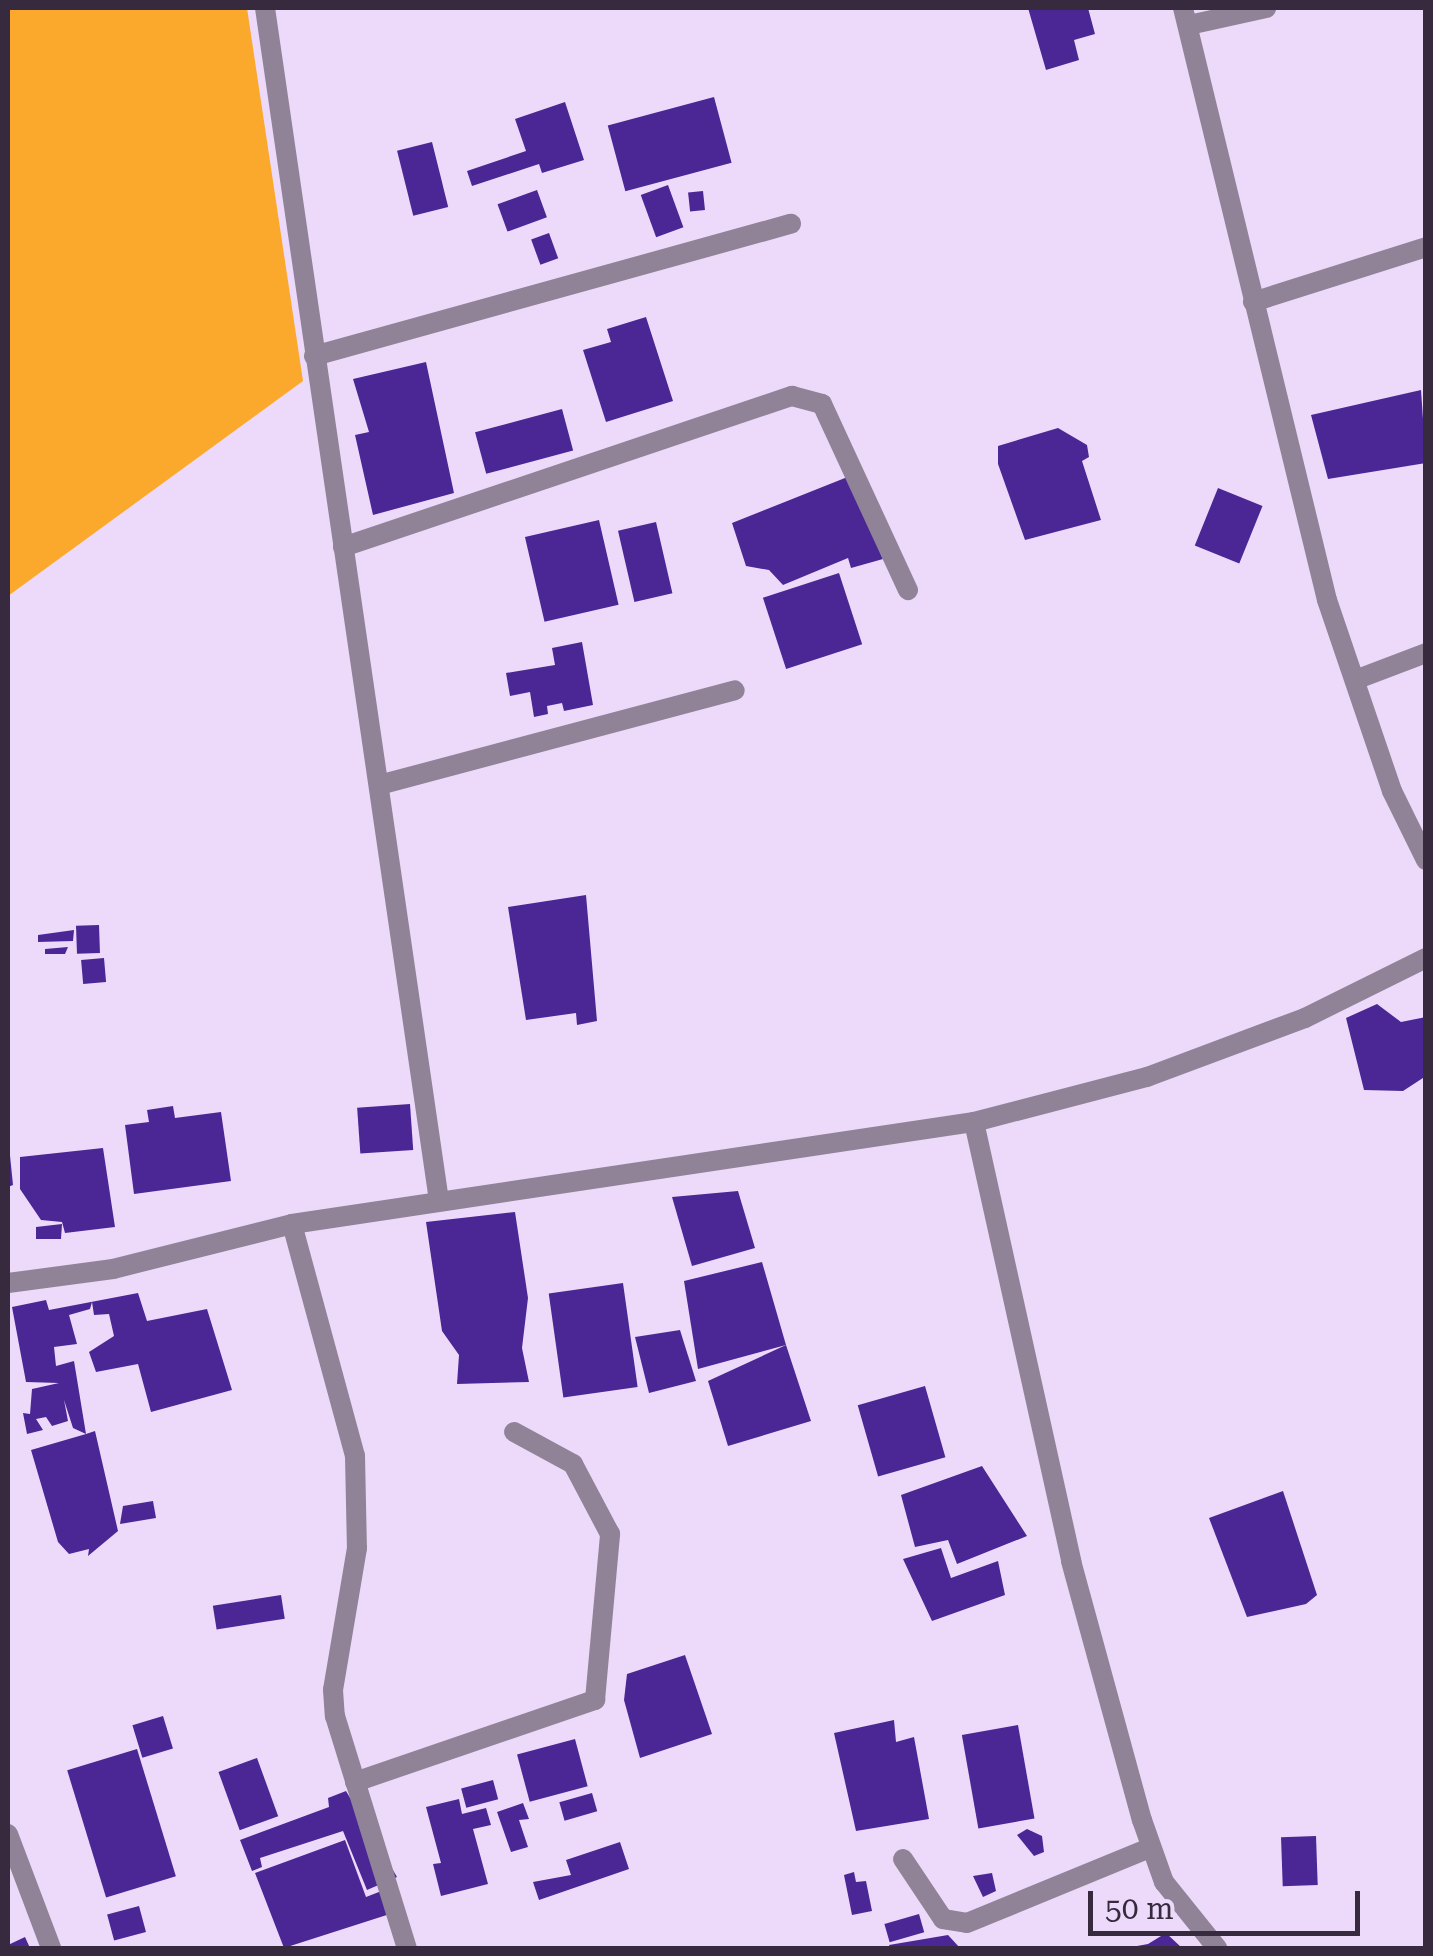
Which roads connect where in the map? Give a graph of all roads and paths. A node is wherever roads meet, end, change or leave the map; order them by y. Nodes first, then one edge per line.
1 (265, 8) edge
2 (1266, 8) edge
3 (1186, 16) edge
4 (791, 224) dead end
5 (1426, 247) edge
6 (1253, 302) junction
7 (314, 356) junction
8 (342, 547) junction
9 (908, 590) dead end
10 (1426, 653) edge
11 (1355, 680) junction
12 (735, 690) dead end
13 (379, 784) junction
14 (1426, 860) edge
15 (1426, 958) edge
16 (974, 1122) junction
17 (439, 1201) junction
18 (292, 1224) junction
19 (8, 1283) edge
20 (514, 1432) dead end
21 (355, 1782) junction
22 (8, 1834) edge
23 (1150, 1848) junction
24 (903, 1859) dead end
25 (52, 1948) edge
26 (407, 1948) edge
27 (1217, 1948) edge

1 - 7 street
2 - 3 street
3 - 6 street
4 - 7 street
5 - 6 street
6 - 11 street
7 - 8 street
8 - 9 street
8 - 13 street
10 - 11 street
11 - 14 street
12 - 13 street
13 - 17 street
15 - 16 street
16 - 17 street
16 - 23 street
17 - 18 street
18 - 19 street
18 - 21 street
20 - 21 street
21 - 26 street
22 - 25 street
23 - 24 street
23 - 27 street

